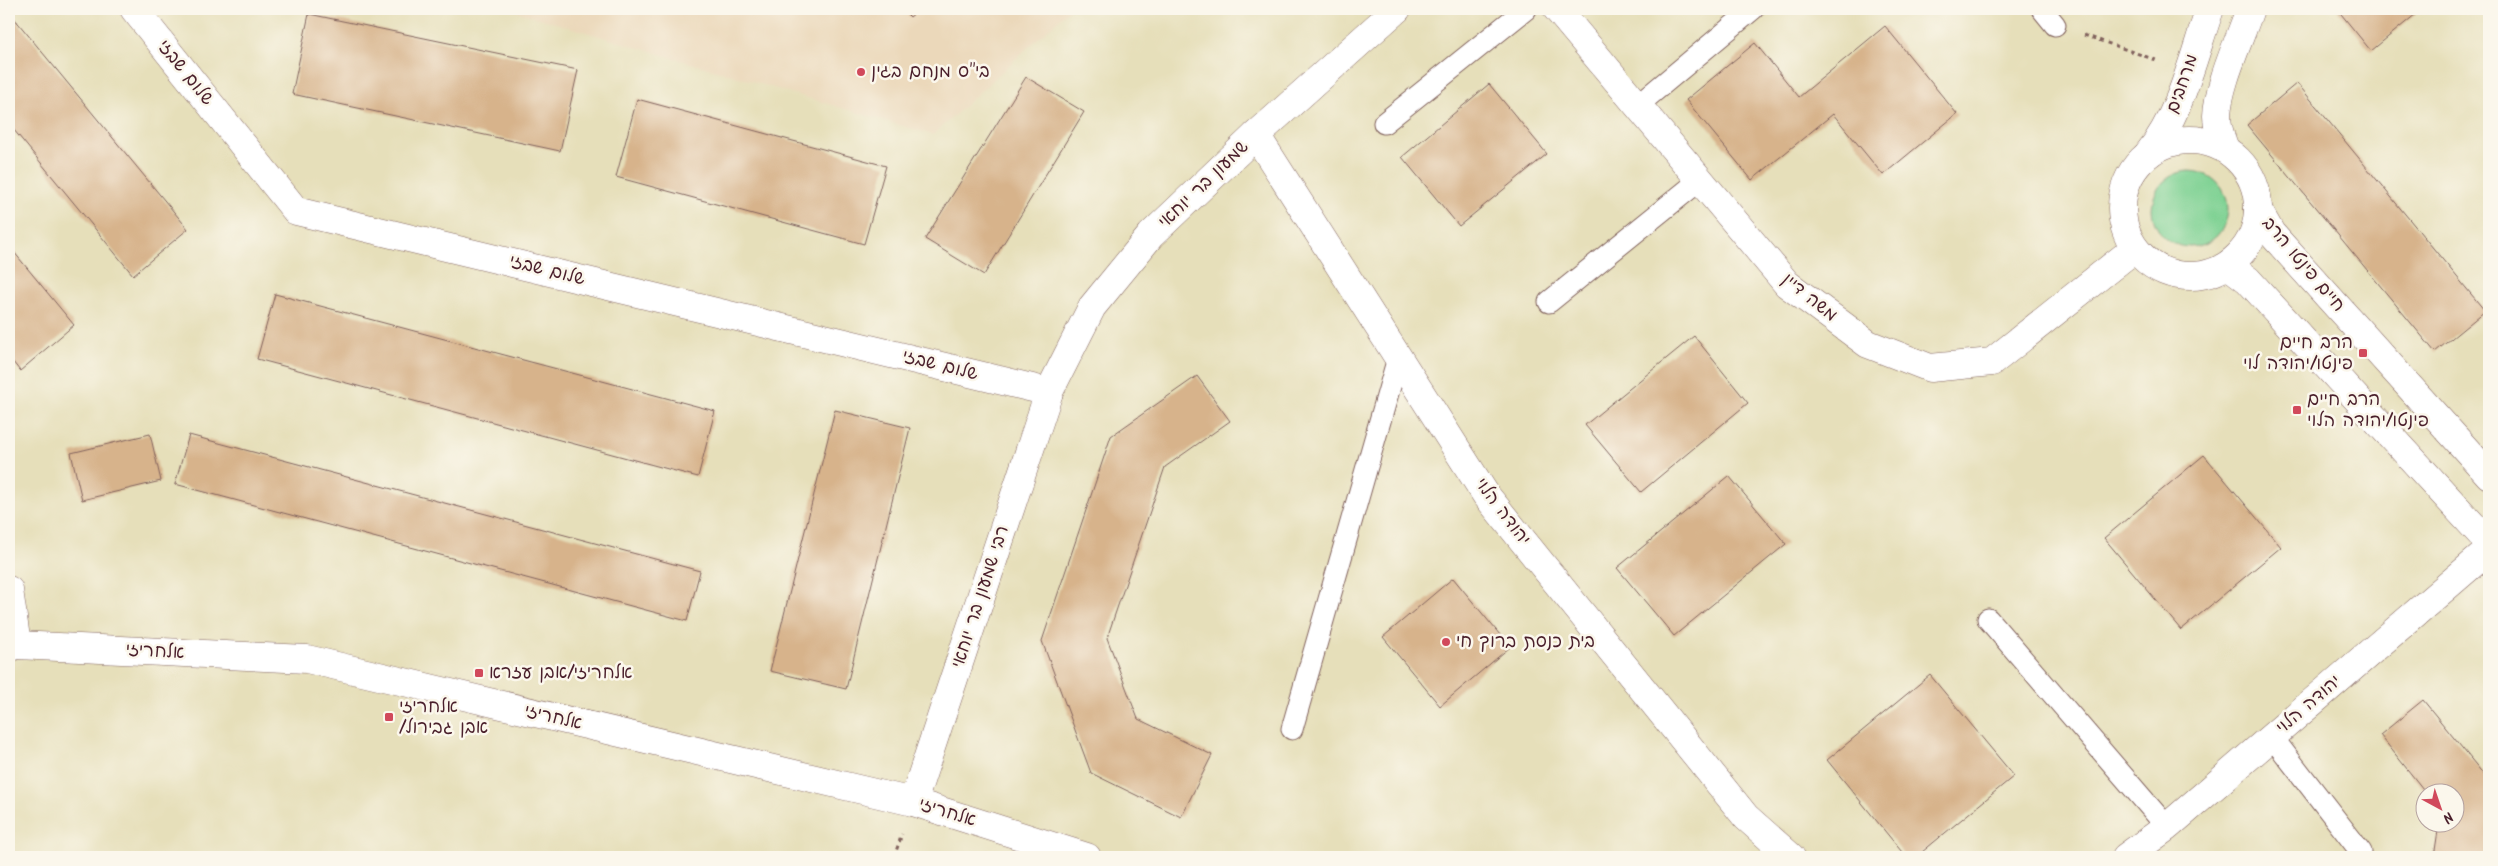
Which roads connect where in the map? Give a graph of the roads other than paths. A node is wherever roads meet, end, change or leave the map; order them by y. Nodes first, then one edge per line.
1 (134, 9) edge
2 (1397, 9) edge
3 (1526, 9) edge
4 (1557, 9) edge
5 (1753, 9) edge
6 (2210, 9) edge
7 (2250, 9) edge
8 (1638, 105) junction
9 (1384, 123) dead end
10 (1256, 135) junction
11 (2225, 149) junction
12 (2148, 154) junction
13 (1700, 180) junction
14 (2258, 210) junction
15 (2134, 249) junction
16 (2228, 265) junction
17 (1549, 302) dead end
18 (1398, 358) junction
19 (1049, 392) junction
20 (2489, 475) edge
21 (2489, 543) edge
22 (2489, 550) edge
23 (9, 590) edge
24 (1988, 619) dead end
25 (13, 647) edge
26 (1292, 730) dead end
27 (2272, 737) junction
28 (912, 802) junction
29 (2167, 827) junction
30 (2360, 852) dead end
31 (1088, 857) edge
32 (1791, 857) edge
33 (2126, 857) edge

1 - 19 street, שלום שבזי
2 - 10 street, שמעון בר יוחאי
3 - 9 lane
4 - 8 street, משה דיין
5 - 8 lane
6 - 12 street, מרחבים
7 - 11 street
8 - 13 street, משה דיין
10 - 18 street, יהודה הלוי
10 - 19 street, שמעון בר יוחאי
11 - 12 street
11 - 14 street
12 - 15 street
13 - 15 street, משה דיין
13 - 17 lane
14 - 16 street
14 - 20 street, חיים פינטו הרב
15 - 16 street
16 - 21 street
18 - 26 lane
18 - 32 street, יהודה הלוי
19 - 28 street, רבי שמעון בר יוחאי
22 - 27 street, יהודה הלוי
23 - 25 street
24 - 29 lane
25 - 28 street, אלחריזי
27 - 29 street, יהודה הלוי
27 - 30 lane
28 - 31 street, אלחריזי
29 - 33 street, יהודה הלוי

